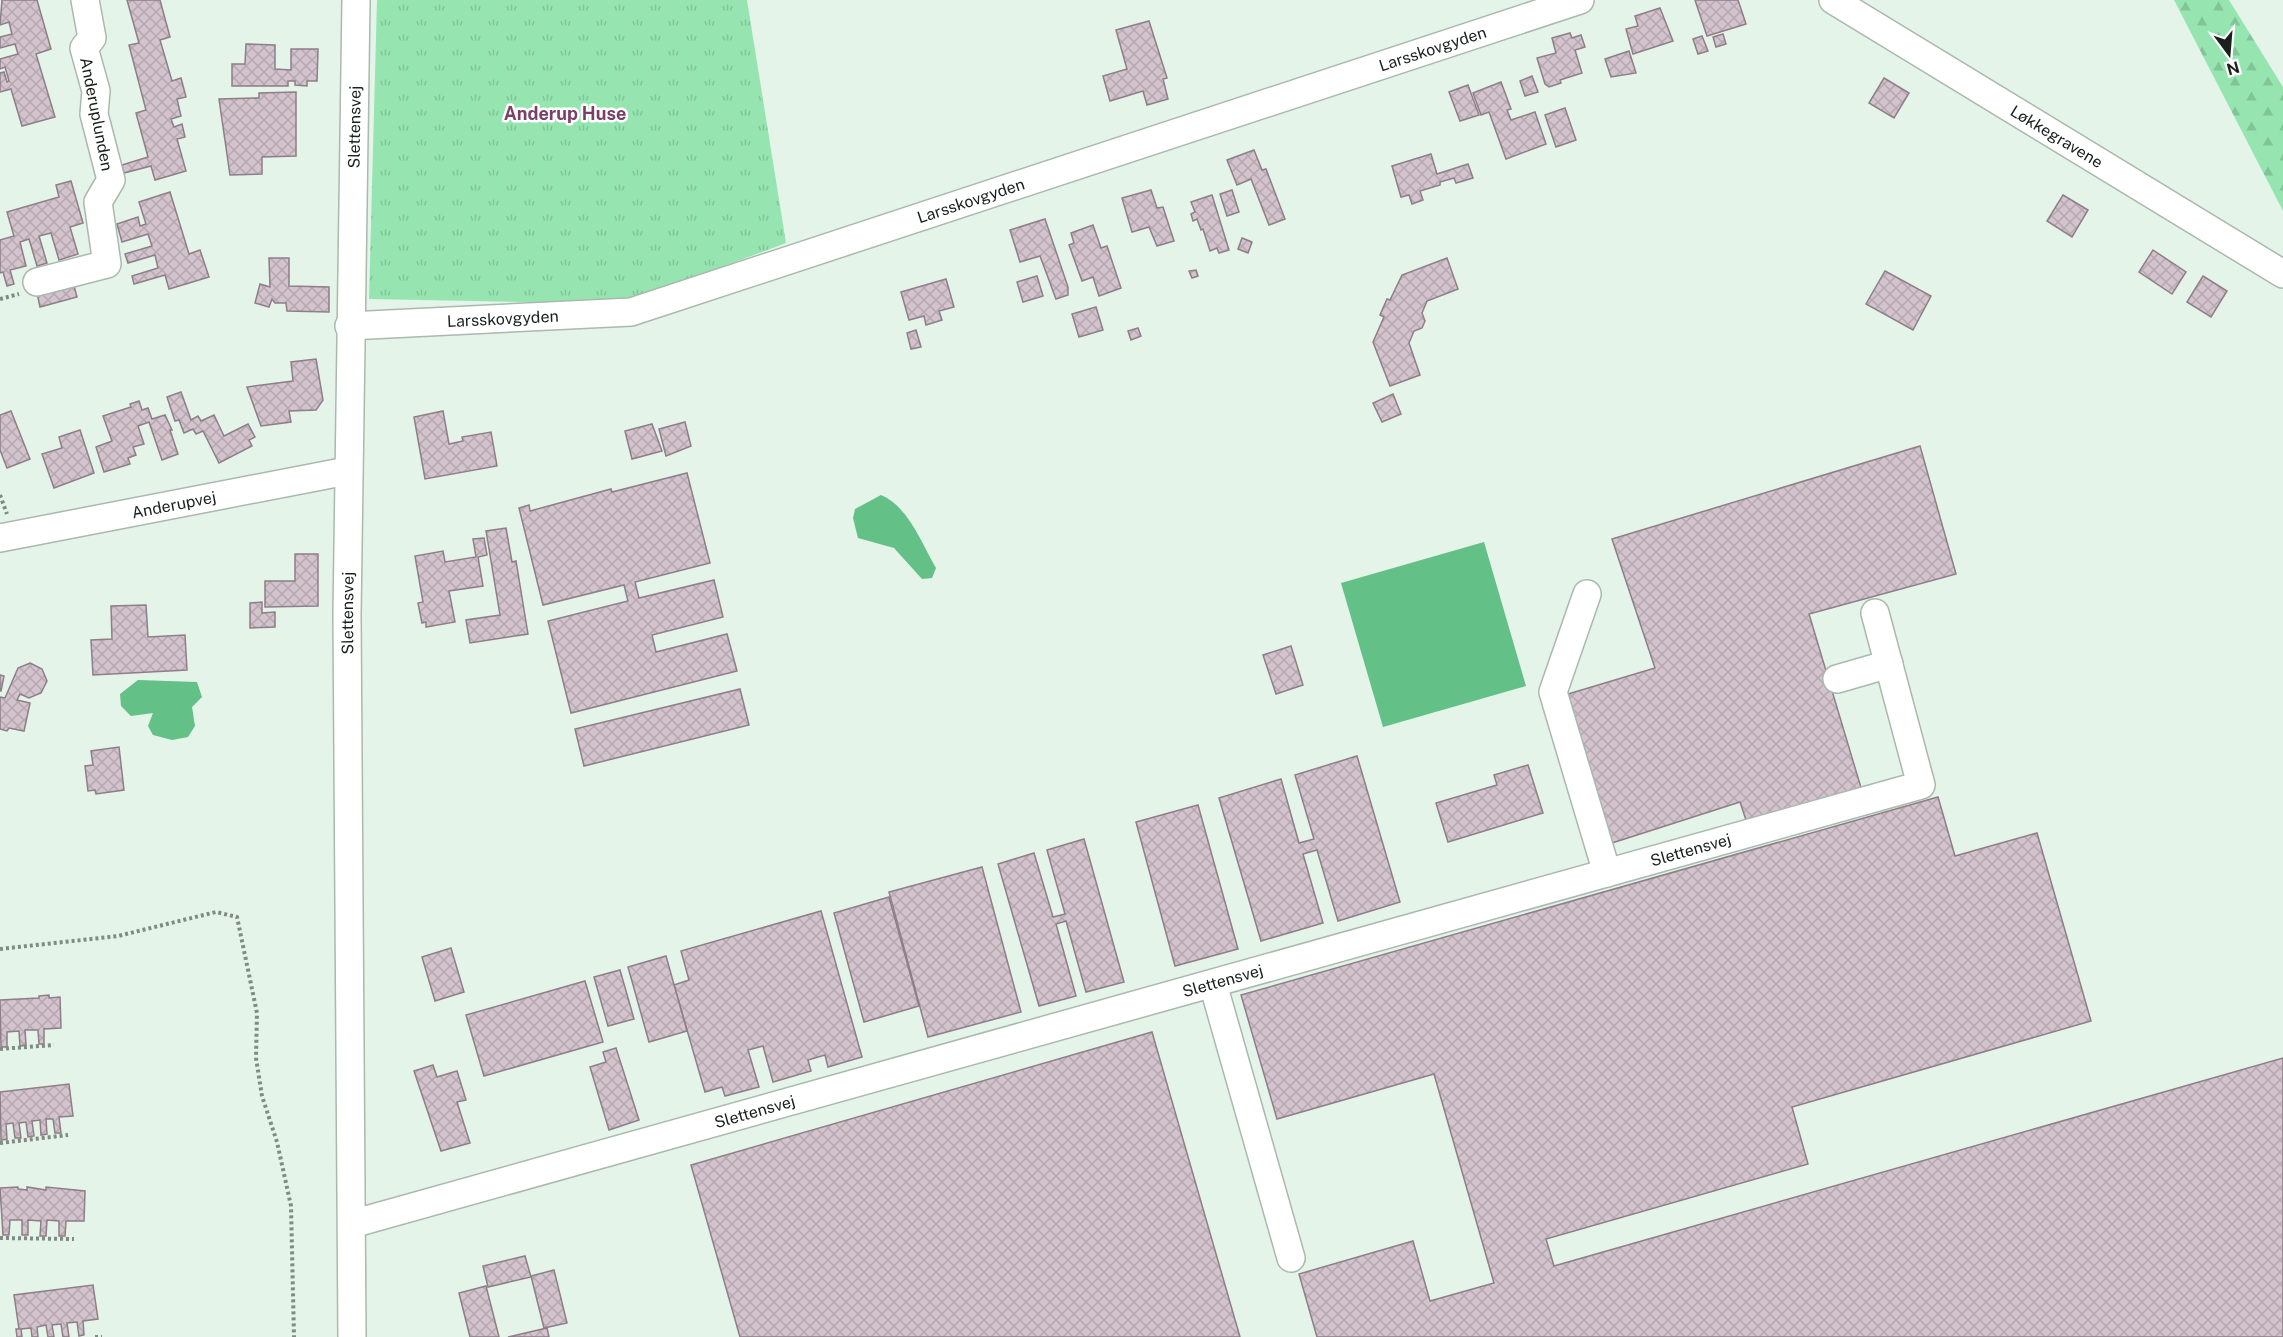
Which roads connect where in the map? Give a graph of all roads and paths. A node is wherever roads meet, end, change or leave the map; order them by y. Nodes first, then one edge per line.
1 (86, 0) edge
2 (356, 0) edge
3 (1580, 0) edge
4 (1833, 0) edge
5 (2283, 274) edge
6 (37, 282) dead end
7 (349, 326) junction
8 (348, 471) junction
9 (0, 538) edge
10 (1587, 594) dead end
11 (1875, 613) dead end
12 (1888, 664) junction
13 (1837, 679) dead end
14 (1607, 873) junction
15 (0, 949) edge
16 (1213, 984) junction
17 (54, 1045) dead end
18 (0, 1049) edge
19 (68, 1135) dead end
20 (0, 1143) edge
21 (352, 1224) junction
22 (0, 1238) edge
23 (74, 1239) dead end
24 (1292, 1258) dead end
25 (96, 1337) edge
26 (102, 1337) edge
27 (294, 1337) edge
28 (352, 1337) edge

1 - 6 street, Anderuplunden
2 - 7 street, Slettensvej
3 - 7 street, Larsskovgyden
4 - 5 street, Løkkegravene
7 - 8 street, Slettensvej
8 - 9 street, Anderupvej
8 - 21 street, Slettensvej
10 - 14 street
11 - 12 street, Slettensvej
12 - 13 street
12 - 14 street, Slettensvej
14 - 16 street, Slettensvej
15 - 27 path
16 - 21 street, Slettensvej
16 - 24 street
17 - 18 path
19 - 20 path
21 - 28 street, Slettensvej
22 - 23 path
25 - 26 path

